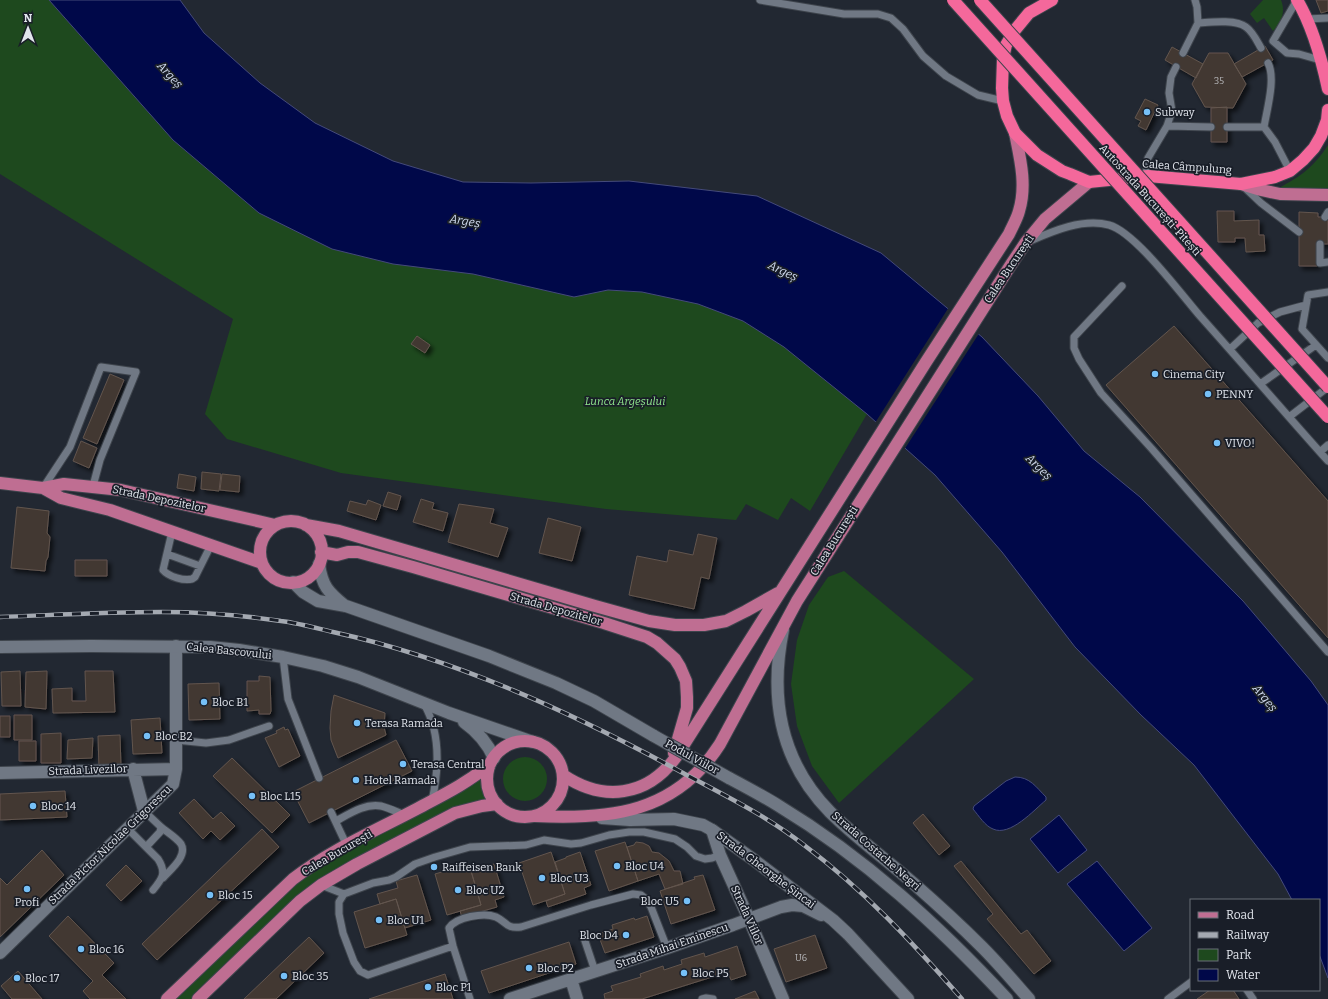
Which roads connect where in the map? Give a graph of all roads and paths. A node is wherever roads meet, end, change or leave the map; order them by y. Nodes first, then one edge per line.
1 (760, 0) edge
2 (953, 0) edge
3 (980, 0) edge
4 (1033, 0) edge
5 (1052, 0) edge
6 (1195, 0) edge
7 (1297, 0) edge
8 (1029, 13) junction
9 (1328, 18) edge
10 (1307, 19) junction
11 (1198, 22) junction
12 (1273, 41) junction
13 (1183, 53) dead end
14 (1320, 60) junction
15 (1268, 62) dead end
16 (1176, 67) dead end
17 (1328, 89) edge
18 (1003, 101) junction
19 (1328, 110) edge
20 (1167, 126) junction
21 (1211, 127) dead end
22 (1227, 127) dead end
23 (1264, 127) junction
24 (1015, 132) junction
25 (1290, 171) junction
26 (1148, 176) junction
27 (1089, 182) junction
28 (1240, 184) junction
29 (1328, 195) edge
30 (1299, 232) dead end
31 (1026, 242) junction
32 (1320, 244) dead end
33 (1328, 262) edge
34 (1122, 286) dead end
35 (1328, 292) edge
36 (1306, 305) junction
37 (1316, 345) junction
38 (1230, 349) junction
39 (1328, 358) edge
40 (1260, 384) junction
41 (1328, 387) edge
42 (1289, 417) junction
43 (1328, 417) edge
44 (1328, 445) edge
45 (1320, 452) junction
46 (1328, 461) edge
47 (0, 483) edge
48 (92, 486) junction
49 (43, 488) junction
50 (275, 525) junction
51 (306, 525) junction
52 (172, 532) junction
53 (212, 545) junction
54 (167, 554) junction
55 (320, 558) junction
56 (262, 563) junction
57 (200, 566) junction
58 (293, 582) junction
59 (779, 592) junction
60 (346, 606) junction
61 (784, 625) junction
62 (176, 646) junction
63 (0, 647) edge
64 (1328, 652) edge
65 (283, 657) junction
66 (424, 703) junction
67 (449, 713) junction
68 (269, 726) dead end
69 (176, 740) junction
70 (533, 742) junction
71 (492, 761) junction
72 (670, 765) junction
73 (133, 769) junction
74 (176, 769) junction
75 (0, 773) edge
76 (563, 775) junction
77 (319, 778) dead end
78 (729, 778) joint
79 (432, 801) junction
80 (497, 804) junction
81 (144, 811) junction
82 (331, 812) dead end
83 (405, 815) junction
84 (535, 816) junction
85 (589, 817) junction
86 (336, 821) junction
87 (127, 828) junction
88 (161, 828) junction
89 (712, 830) junction
90 (347, 846) junction
91 (146, 847) junction
92 (720, 855) junction
93 (162, 879) junction
94 (321, 885) junction
95 (153, 890) dead end
96 (344, 894) junction
97 (749, 919) junction
98 (833, 920) junction
99 (584, 938) dead end
100 (453, 946) junction
101 (667, 948) junction
102 (0, 953) edge
103 (596, 971) junction
104 (571, 979) junction
105 (1190, 983) edge
106 (167, 999) edge
107 (198, 999) edge
108 (470, 999) edge
109 (510, 999) edge
110 (577, 999) edge
111 (702, 999) edge
112 (713, 999) edge
113 (783, 999) edge
114 (908, 999) edge
115 (1007, 999) edge
116 (1030, 999) edge
117 (1168, 999) edge

1 - 18 lane
2 - 43 highway, Autostrada București-Pitești, bridge
3 - 41 highway, Autostrada București-Pitești, bridge
4 - 8 highway
5 - 8 highway, Calea Câmpulung
6 - 11 lane
7 - 10 highway
7 - 12 lane
8 - 18 highway, Calea Câmpulung
9 - 10 lane
10 - 14 highway
11 - 12 lane
11 - 13 lane
12 - 14 lane
14 - 17 highway
15 - 23 lane
16 - 20 lane
18 - 24 highway, Calea Câmpulung
19 - 25 highway
20 - 21 lane
20 - 26 lane
22 - 23 lane
23 - 25 lane
24 - 27 highway, Calea Câmpulung
24 - 59 main road, Calea București
25 - 28 highway, Calea Câmpulung
26 - 27 highway, Calea Câmpulung
26 - 28 highway, Calea Câmpulung
27 - 31 main road, Calea București
28 - 29 main road
28 - 30 lane
31 - 38 lane
31 - 61 main road, Calea București
32 - 33 lane
34 - 64 lane
35 - 36 lane
36 - 37 lane
36 - 38 lane
37 - 39 lane
37 - 40 lane
38 - 40 lane
40 - 42 lane
41 - 42 lane
42 - 45 lane
44 - 45 lane
45 - 46 lane
47 - 49 main road, Strada Depozitelor
48 - 49 main road, Strada Depozitelor
48 - 49 lane
48 - 50 main road, Strada Depozitelor
49 - 52 main road, Strada Depozitelor
50 - 51 main road
50 - 56 main road
51 - 55 main road
51 - 59 main road, Strada Depozitelor
52 - 53 main road, Strada Depozitelor
52 - 54 lane
53 - 56 main road, Strada Depozitelor
53 - 57 lane
54 - 57 lane
54 - 57 lane
55 - 58 main road
55 - 60 street
55 - 72 main road, Strada Depozitelor
56 - 58 main road
58 - 60 street
59 - 72 main road, Calea București
60 - 78 street, Podul Viilor, bridge
61 - 85 main road, Calea București
61 - 116 street, Strada Costache Negri
62 - 63 street, Calea Bascovului
62 - 65 street, Calea Bascovului
62 - 69 street, Strada Pictor Nicolae Grigorescu
65 - 66 street, Calea Bascovului
65 - 77 lane
66 - 67 street, Calea Bascovului
66 - 79 lane
67 - 70 street, Calea Bascovului
67 - 71 street, Calea Bascovului
68 - 69 lane
69 - 74 street, Strada Pictor Nicolae Grigorescu
70 - 71 main road
70 - 76 main road
71 - 79 main road, Calea București
71 - 80 main road
72 - 76 main road, Calea București
73 - 74 street, Strada Livezilor
73 - 75 street, Strada Livezilor
73 - 81 street
74 - 81 street, Strada Pictor Nicolae Grigorescu
76 - 84 main road
78 - 115 street, Strada Costache Negri
79 - 83 main road, Calea București
80 - 84 main road
80 - 94 main road, Calea București
81 - 87 street, Strada Pictor Nicolae Grigorescu
81 - 88 lane
82 - 86 lane
83 - 86 lane
83 - 90 main road, Calea București
84 - 85 main road, Calea București
85 - 89 street, Strada Gheorghe Șincai
86 - 90 lane
87 - 91 lane
87 - 102 street, Strada Pictor Nicolae Grigorescu
88 - 91 lane
88 - 93 lane
89 - 92 street, Strada Viilor
89 - 98 street, Strada Gheorghe Șincai
90 - 106 main road, Calea București
91 - 93 lane
92 - 96 lane
92 - 97 street, Strada Viilor
93 - 95 lane
94 - 96 lane
94 - 107 main road, Calea București
96 - 100 lane
97 - 98 street, Strada Mihai Eminescu
97 - 101 street, Strada Mihai Eminescu
97 - 113 street, Strada Viilor
98 - 114 street, Strada Gheorghe Șincai
99 - 103 lane
100 - 101 lane
100 - 108 lane
101 - 103 street, Strada Mihai Eminescu
103 - 104 street, Strada Mihai Eminescu
104 - 109 street, Strada Mihai Eminescu
104 - 110 street
105 - 117 lane
111 - 112 lane

